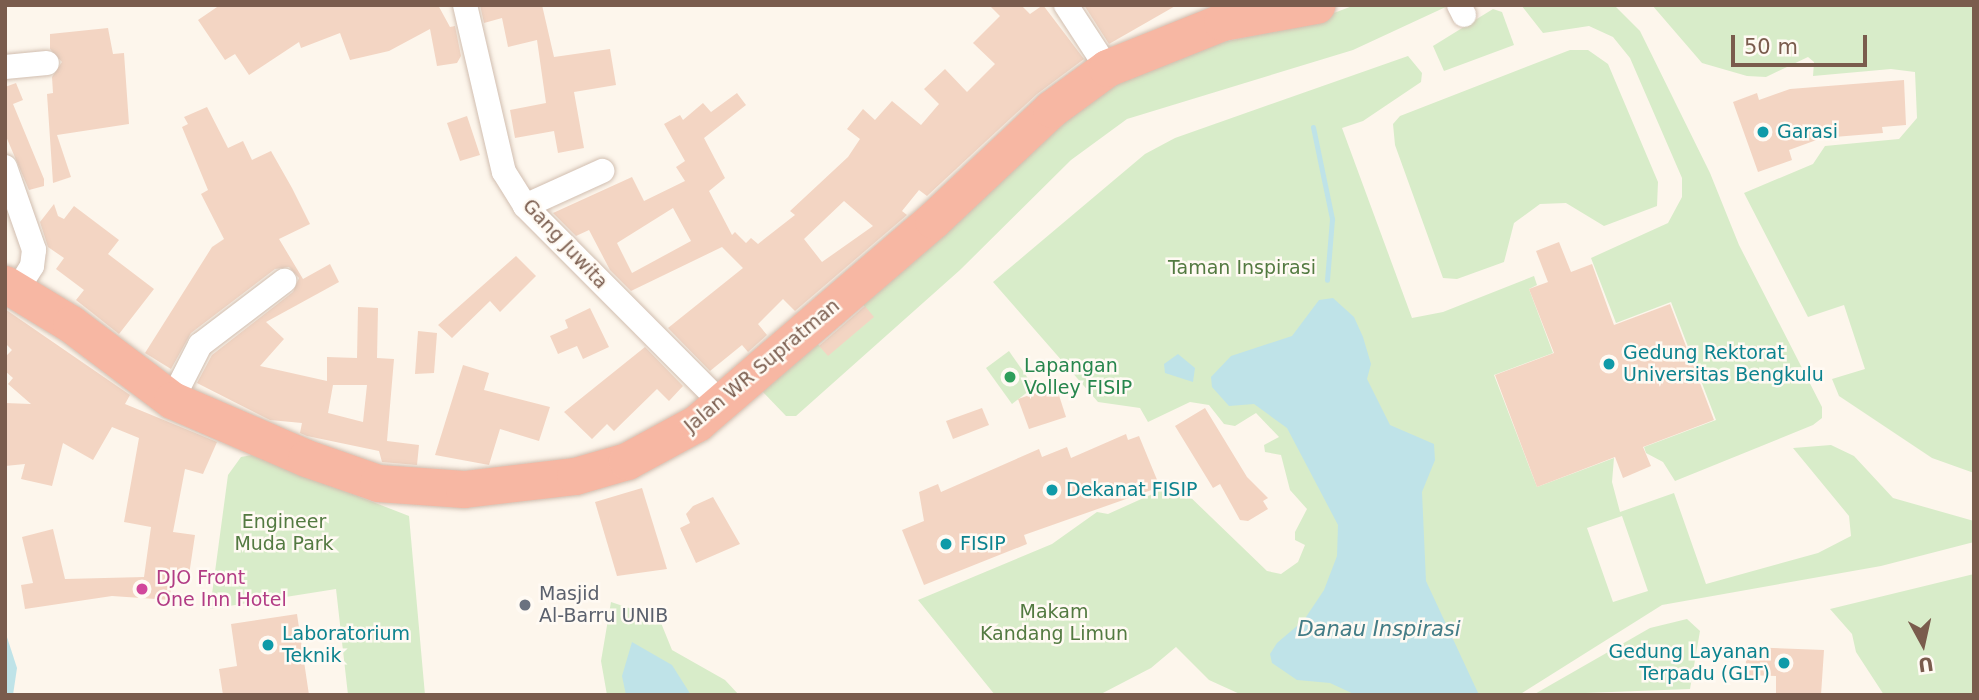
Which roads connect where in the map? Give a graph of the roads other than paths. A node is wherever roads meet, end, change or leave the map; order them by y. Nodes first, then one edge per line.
1 (465, 5) edge
2 (1066, 5) edge
3 (1316, 5) edge
4 (1219, 14) edge
5 (47, 63) dead end
6 (5, 67) edge
7 (1107, 68) junction
8 (5, 167) edge
9 (603, 171) dead end
10 (525, 206) junction
11 (284, 281) dead end
12 (11, 287) edge
13 (172, 400) junction
14 (722, 404) junction

1 - 10 street, Gang Juwita
2 - 7 street
3 - 4 highway, Jalan WR Supratman
4 - 7 highway, Jalan WR Supratman
5 - 6 street
7 - 14 highway, Jalan WR Supratman
8 - 12 street
9 - 10 street
10 - 14 street, Gang Juwita
11 - 13 street
12 - 13 highway, Jalan WR Supratman
13 - 14 highway, Jalan WR Supratman

